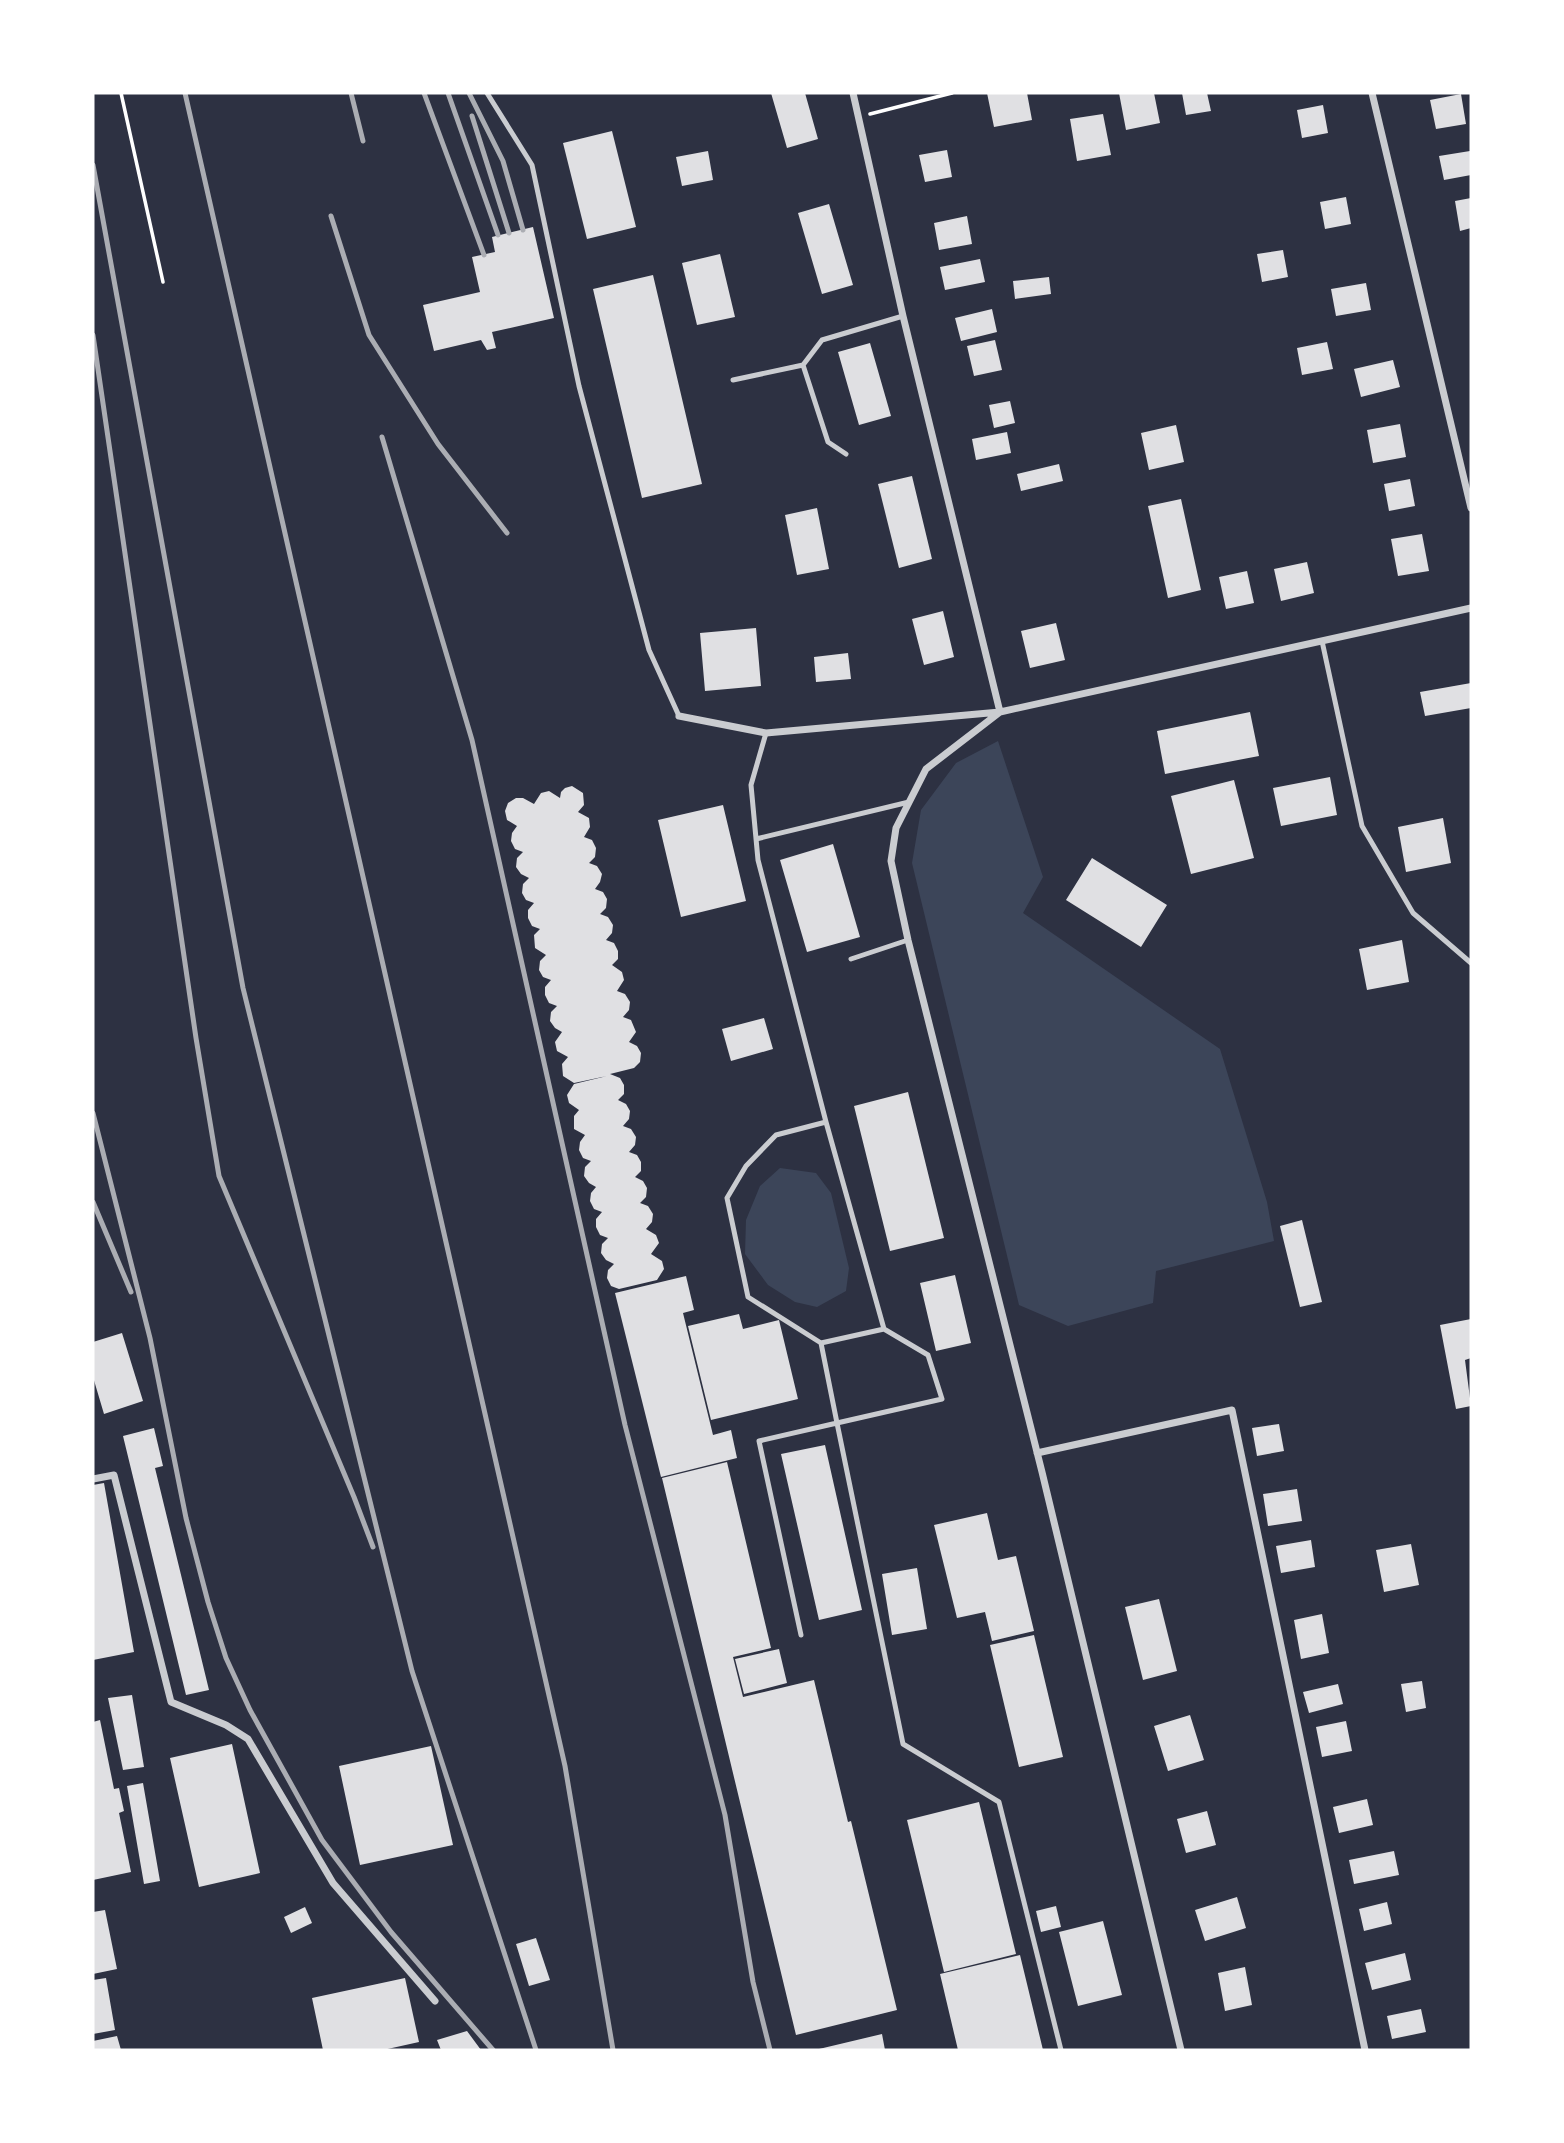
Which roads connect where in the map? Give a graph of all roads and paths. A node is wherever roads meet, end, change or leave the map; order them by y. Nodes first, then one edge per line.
1 (121, 93) edge
2 (487, 93) edge
3 (853, 93) edge
4 (952, 93) edge
5 (1372, 93) edge
6 (858, 117) junction
7 (163, 282) dead end
8 (904, 316) junction
9 (803, 365) junction
10 (733, 380) dead end
11 (846, 454) dead end
12 (1471, 508) edge
13 (1471, 608) edge
14 (1322, 641) junction
15 (1000, 712) junction
16 (679, 716) joint
17 (766, 733) junction
18 (909, 802) junction
19 (756, 839) junction
20 (908, 940) junction
21 (851, 959) dead end
22 (1471, 963) edge
23 (826, 1122) junction
24 (884, 1329) junction
25 (821, 1343) junction
26 (837, 1423) junction
27 (1037, 1453) junction
28 (93, 1479) edge
29 (800, 1635) dead end
30 (435, 2001) dead end
31 (1061, 2050) edge
32 (1181, 2050) edge
33 (1365, 2050) edge

1 - 7 path
2 - 16 lane
3 - 6 street
4 - 6 path
5 - 12 street
6 - 8 street
8 - 9 lane
8 - 15 street
9 - 10 lane
9 - 11 lane
13 - 14 street
14 - 15 street
14 - 22 lane
15 - 17 street
15 - 18 street
16 - 17 street
17 - 19 lane
18 - 19 lane
18 - 20 street
19 - 23 lane
20 - 21 lane
20 - 27 street
23 - 24 lane
23 - 25 lane
24 - 25 lane
24 - 26 lane
25 - 26 lane
26 - 29 lane
26 - 31 lane
27 - 32 street
27 - 33 street
28 - 30 street

